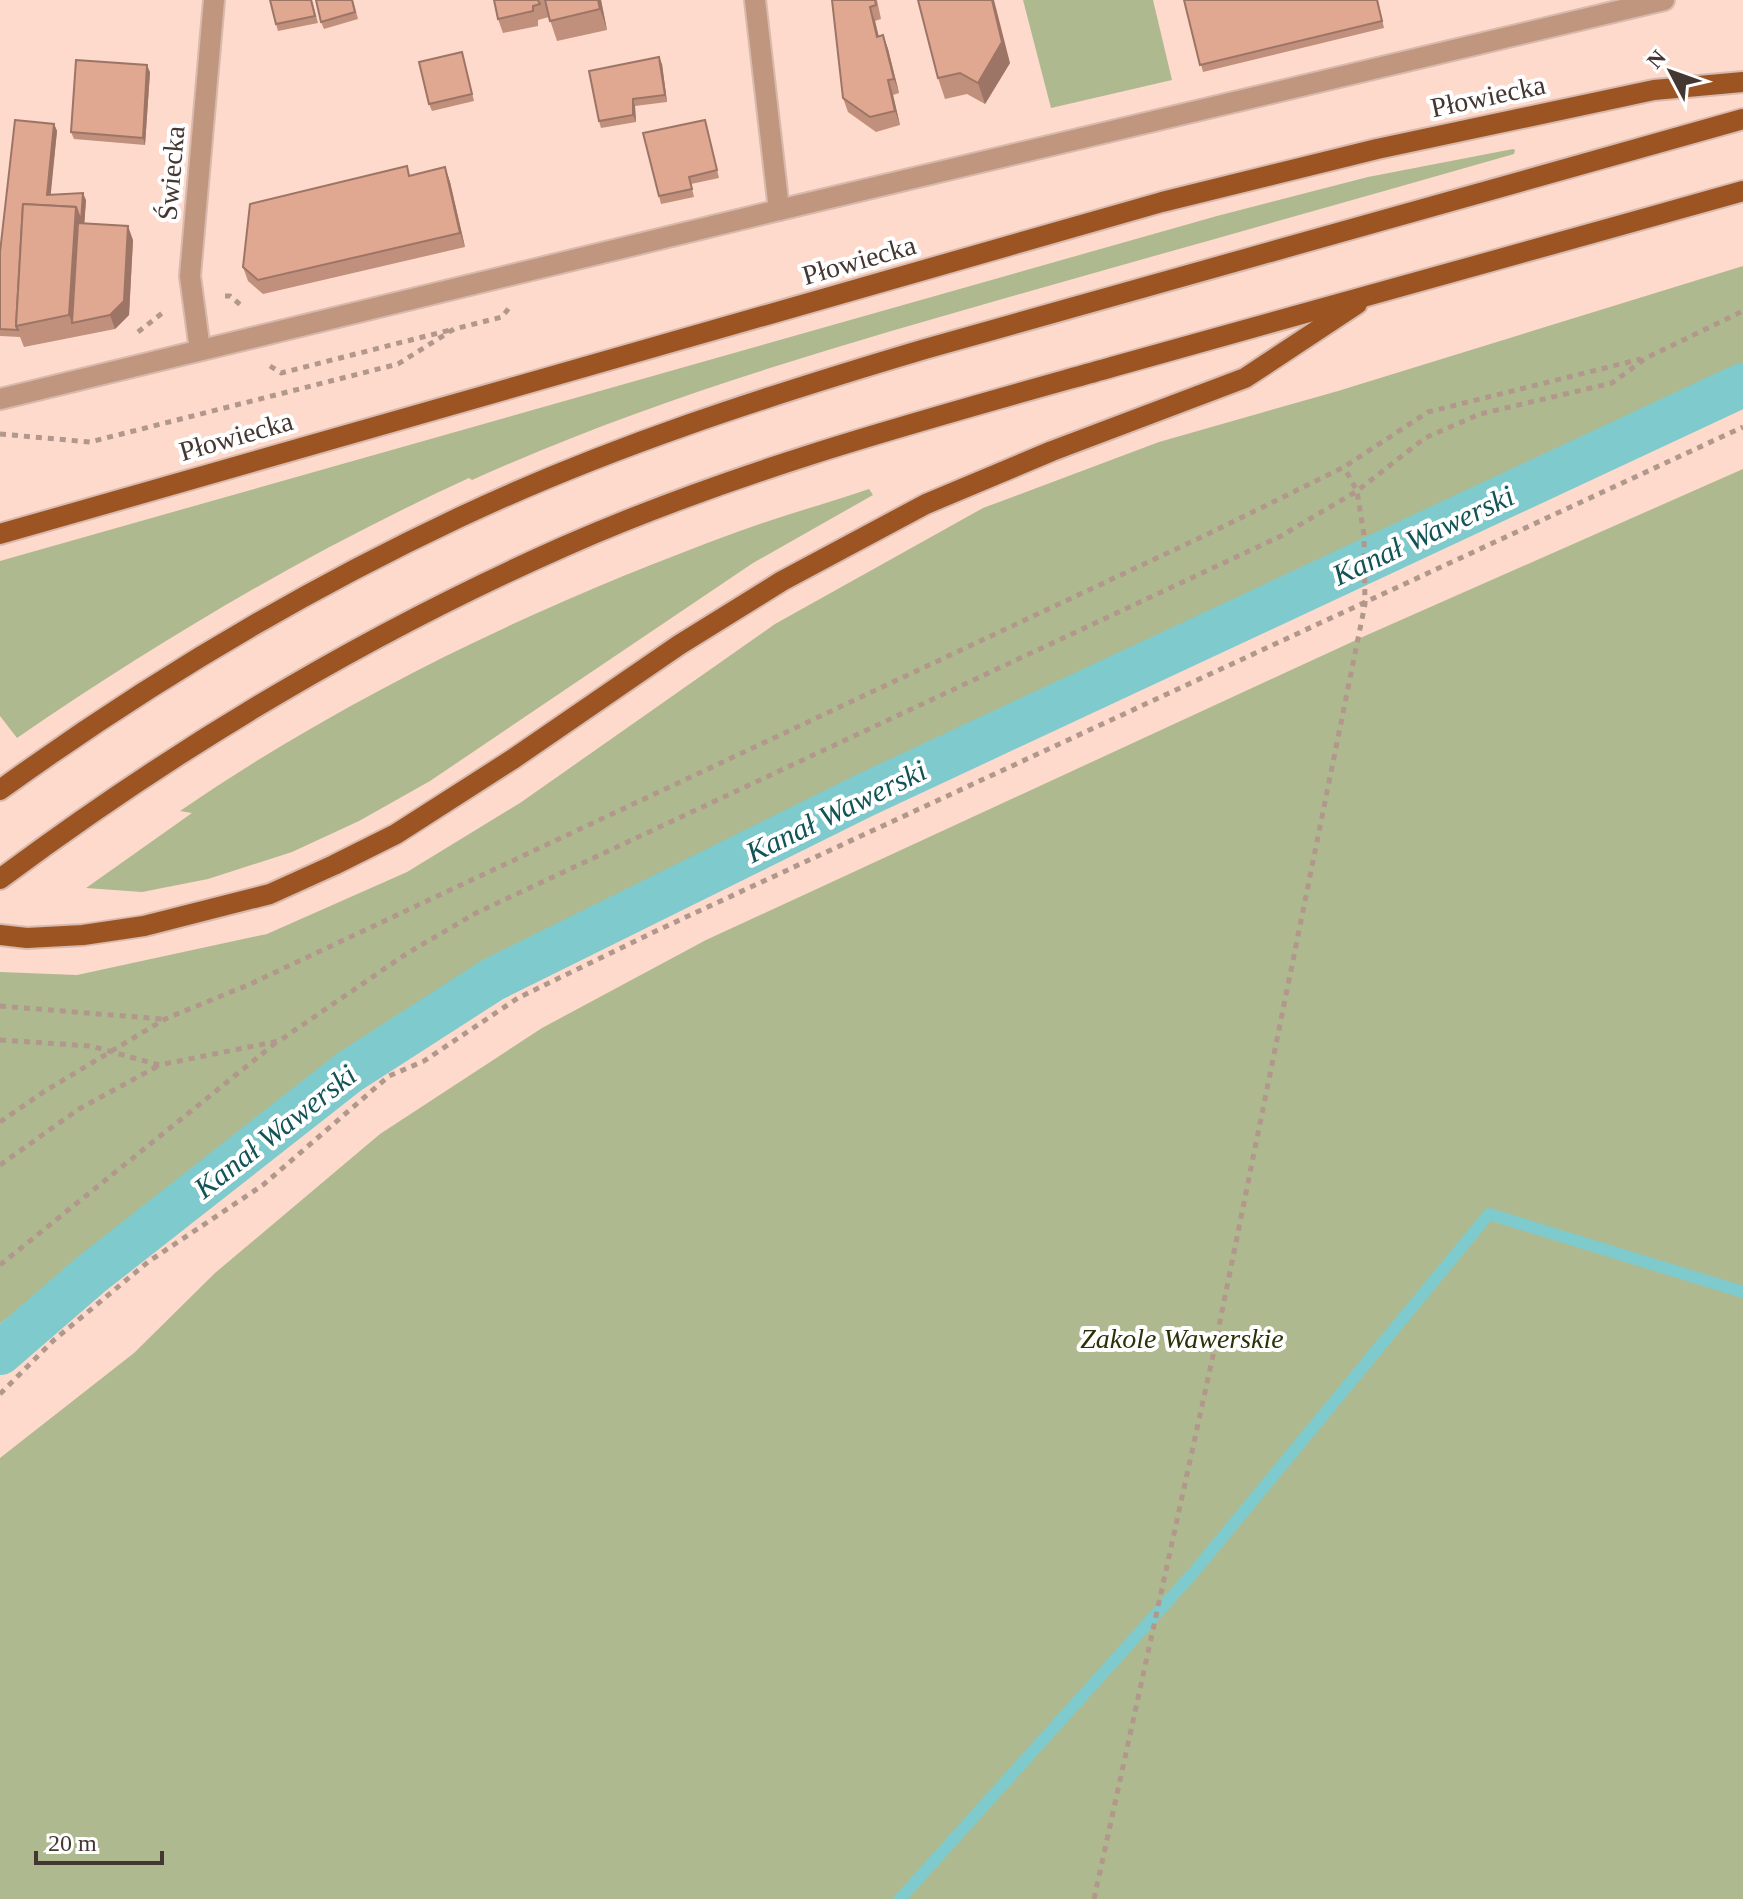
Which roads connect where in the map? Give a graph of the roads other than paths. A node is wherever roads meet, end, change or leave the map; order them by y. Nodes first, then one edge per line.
1 (214, 0) edge
2 (755, 0) edge
3 (1664, 0) edge
4 (1743, 82) edge
5 (1743, 119) edge
6 (1743, 191) edge
7 (779, 210) junction
8 (1372, 294) junction
9 (200, 350) junction
10 (0, 399) edge
11 (0, 534) edge
12 (0, 790) edge
13 (0, 879) edge
14 (0, 935) edge

1 - 9 street, Świecka
2 - 7 street
3 - 7 street, Płowiecka
4 - 11 main road, Płowiecka
5 - 12 main road
6 - 8 main road
7 - 9 street, Płowiecka
8 - 13 main road
8 - 14 main road
9 - 10 street, Płowiecka

